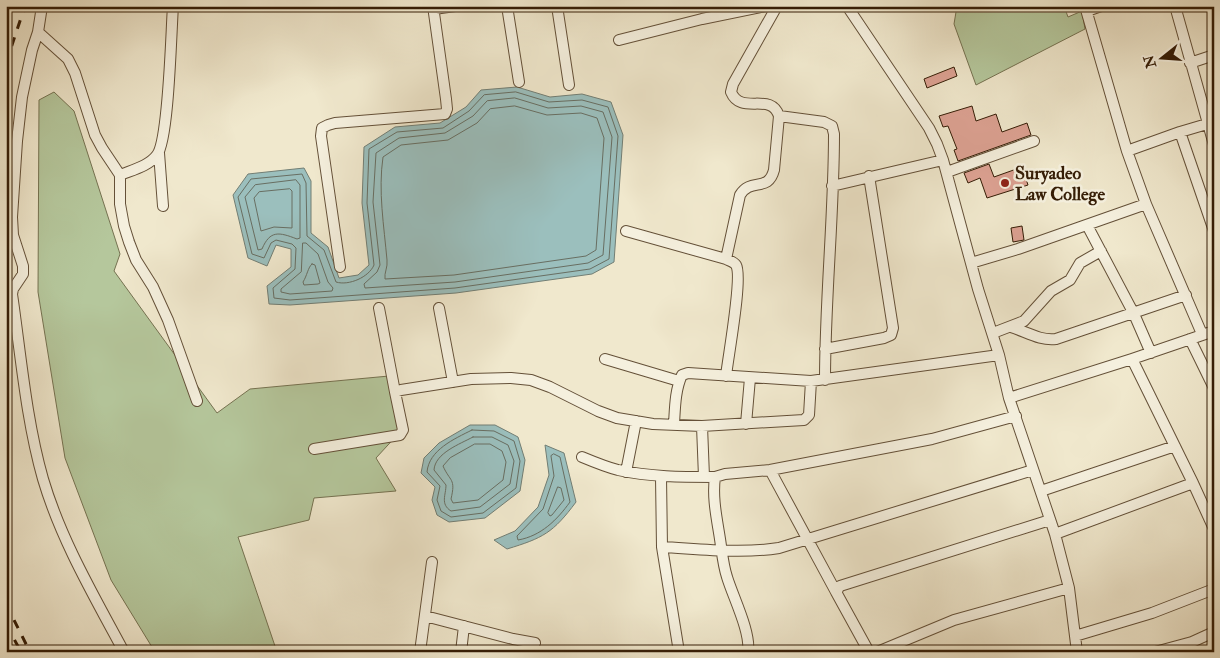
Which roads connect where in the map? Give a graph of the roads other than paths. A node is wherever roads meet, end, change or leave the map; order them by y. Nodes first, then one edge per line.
1 (42, 6) edge
2 (173, 6) edge
3 (455, 6) edge
4 (507, 6) edge
5 (557, 6) edge
6 (766, 6) edge
7 (777, 6) edge
8 (847, 6) edge
9 (1101, 6) edge
10 (1175, 6) edge
11 (433, 8) edge
12 (1086, 9) edge
13 (38, 32) junction
14 (618, 40) dead end
15 (1214, 55) edge
16 (1190, 63) junction
17 (519, 82) dead end
18 (569, 84) dead end
19 (779, 116) junction
20 (1207, 124) junction
21 (1180, 132) junction
22 (1034, 141) dead end
23 (1214, 145) edge
24 (1127, 151) junction
25 (159, 153) junction
26 (943, 160) junction
27 (947, 172) junction
28 (120, 175) junction
29 (869, 176) junction
30 (832, 186) junction
31 (1146, 204) junction
32 (162, 206) dead end
33 (1087, 226) junction
34 (626, 231) dead end
35 (1214, 231) edge
36 (1101, 251) junction
37 (726, 259) junction
38 (971, 263) junction
39 (340, 267) dead end
40 (1186, 295) junction
41 (379, 308) dead end
42 (439, 308) dead end
43 (1134, 314) junction
44 (1011, 327) junction
45 (1214, 331) edge
46 (993, 333) junction
47 (1202, 334) junction
48 (1190, 339) junction
49 (825, 349) junction
50 (1151, 353) junction
51 (999, 355) junction
52 (605, 359) dead end
53 (1132, 359) junction
54 (726, 376) junction
55 (750, 378) junction
56 (825, 380) junction
57 (679, 381) junction
58 (811, 381) junction
59 (453, 382) junction
60 (1214, 388) edge
61 (395, 392) junction
62 (1009, 398) junction
63 (197, 401) dead end
64 (1016, 416) junction
65 (636, 421) junction
66 (674, 424) junction
67 (746, 424) junction
68 (702, 426) junction
69 (1175, 446) junction
70 (314, 449) dead end
71 (582, 458) dead end
72 (770, 470) junction
73 (1032, 470) junction
74 (626, 472) junction
75 (661, 477) junction
76 (710, 477) junction
77 (1193, 482) junction
78 (1041, 492) junction
79 (1212, 518) edge
80 (1050, 520) junction
81 (1214, 530) edge
82 (1055, 534) junction
83 (807, 539) junction
84 (662, 547) junction
85 (722, 550) junction
86 (432, 562) dead end
87 (1069, 588) junction
88 (1214, 590) edge
89 (836, 592) junction
90 (425, 616) junction
91 (464, 626) junction
92 (1214, 632) edge
93 (1075, 636) junction
94 (535, 643) dead end
95 (1192, 647) edge
96 (124, 652) edge
97 (420, 652) edge
98 (460, 652) edge
99 (679, 652) edge
100 (748, 652) edge
101 (869, 652) edge
102 (877, 652) edge
103 (1078, 652) edge
104 (1155, 652) edge

1 - 13 street
2 - 25 street
3 - 11 street
4 - 17 street
5 - 18 street
6 - 14 street
7 - 19 street
8 - 26 street
9 - 12 street
10 - 16 street
11 - 39 street
12 - 24 street
13 - 28 street
13 - 96 street
15 - 16 street
16 - 20 street
19 - 30 street
19 - 37 street
20 - 21 street
20 - 23 street
21 - 24 street
21 - 35 street
22 - 27 street
24 - 31 street
25 - 28 street
25 - 32 street
26 - 27 street
26 - 29 street
27 - 38 street
28 - 63 street
29 - 30 street
29 - 49 street
30 - 49 street
31 - 33 street
31 - 40 street
33 - 36 street
33 - 38 street
34 - 37 street
36 - 43 street
36 - 44 street
37 - 54 street
38 - 46 street
40 - 43 street
40 - 47 street
41 - 61 street
42 - 59 street
43 - 44 street
43 - 50 street
44 - 46 street
45 - 47 street
46 - 51 street
47 - 48 street
48 - 50 street
48 - 60 street
49 - 56 street
50 - 53 street
51 - 56 street
51 - 62 street
52 - 57 street
53 - 62 street
53 - 69 street
54 - 55 street
54 - 57 street
55 - 58 street
55 - 67 street
56 - 58 street
57 - 66 street
58 - 67 street
59 - 61 street
59 - 65 street
61 - 70 street
62 - 64 street
64 - 72 street
64 - 73 street
65 - 66 street
65 - 74 street
66 - 68 street
67 - 68 street
68 - 76 street
69 - 77 street
69 - 78 street
71 - 74 street
72 - 76 street
72 - 83 street
73 - 78 street
73 - 83 street
74 - 75 street
75 - 76 street
75 - 84 street
76 - 85 street
77 - 79 street
77 - 82 street
78 - 80 street
79 - 81 street
80 - 82 street
80 - 89 street
82 - 87 street
83 - 85 street
83 - 89 street
84 - 85 street
84 - 99 street
85 - 100 street
86 - 90 street
87 - 93 street
87 - 102 street
88 - 93 street
89 - 101 street
90 - 91 street
90 - 97 street
91 - 94 street
91 - 98 street
92 - 95 street
93 - 103 street
95 - 104 street

